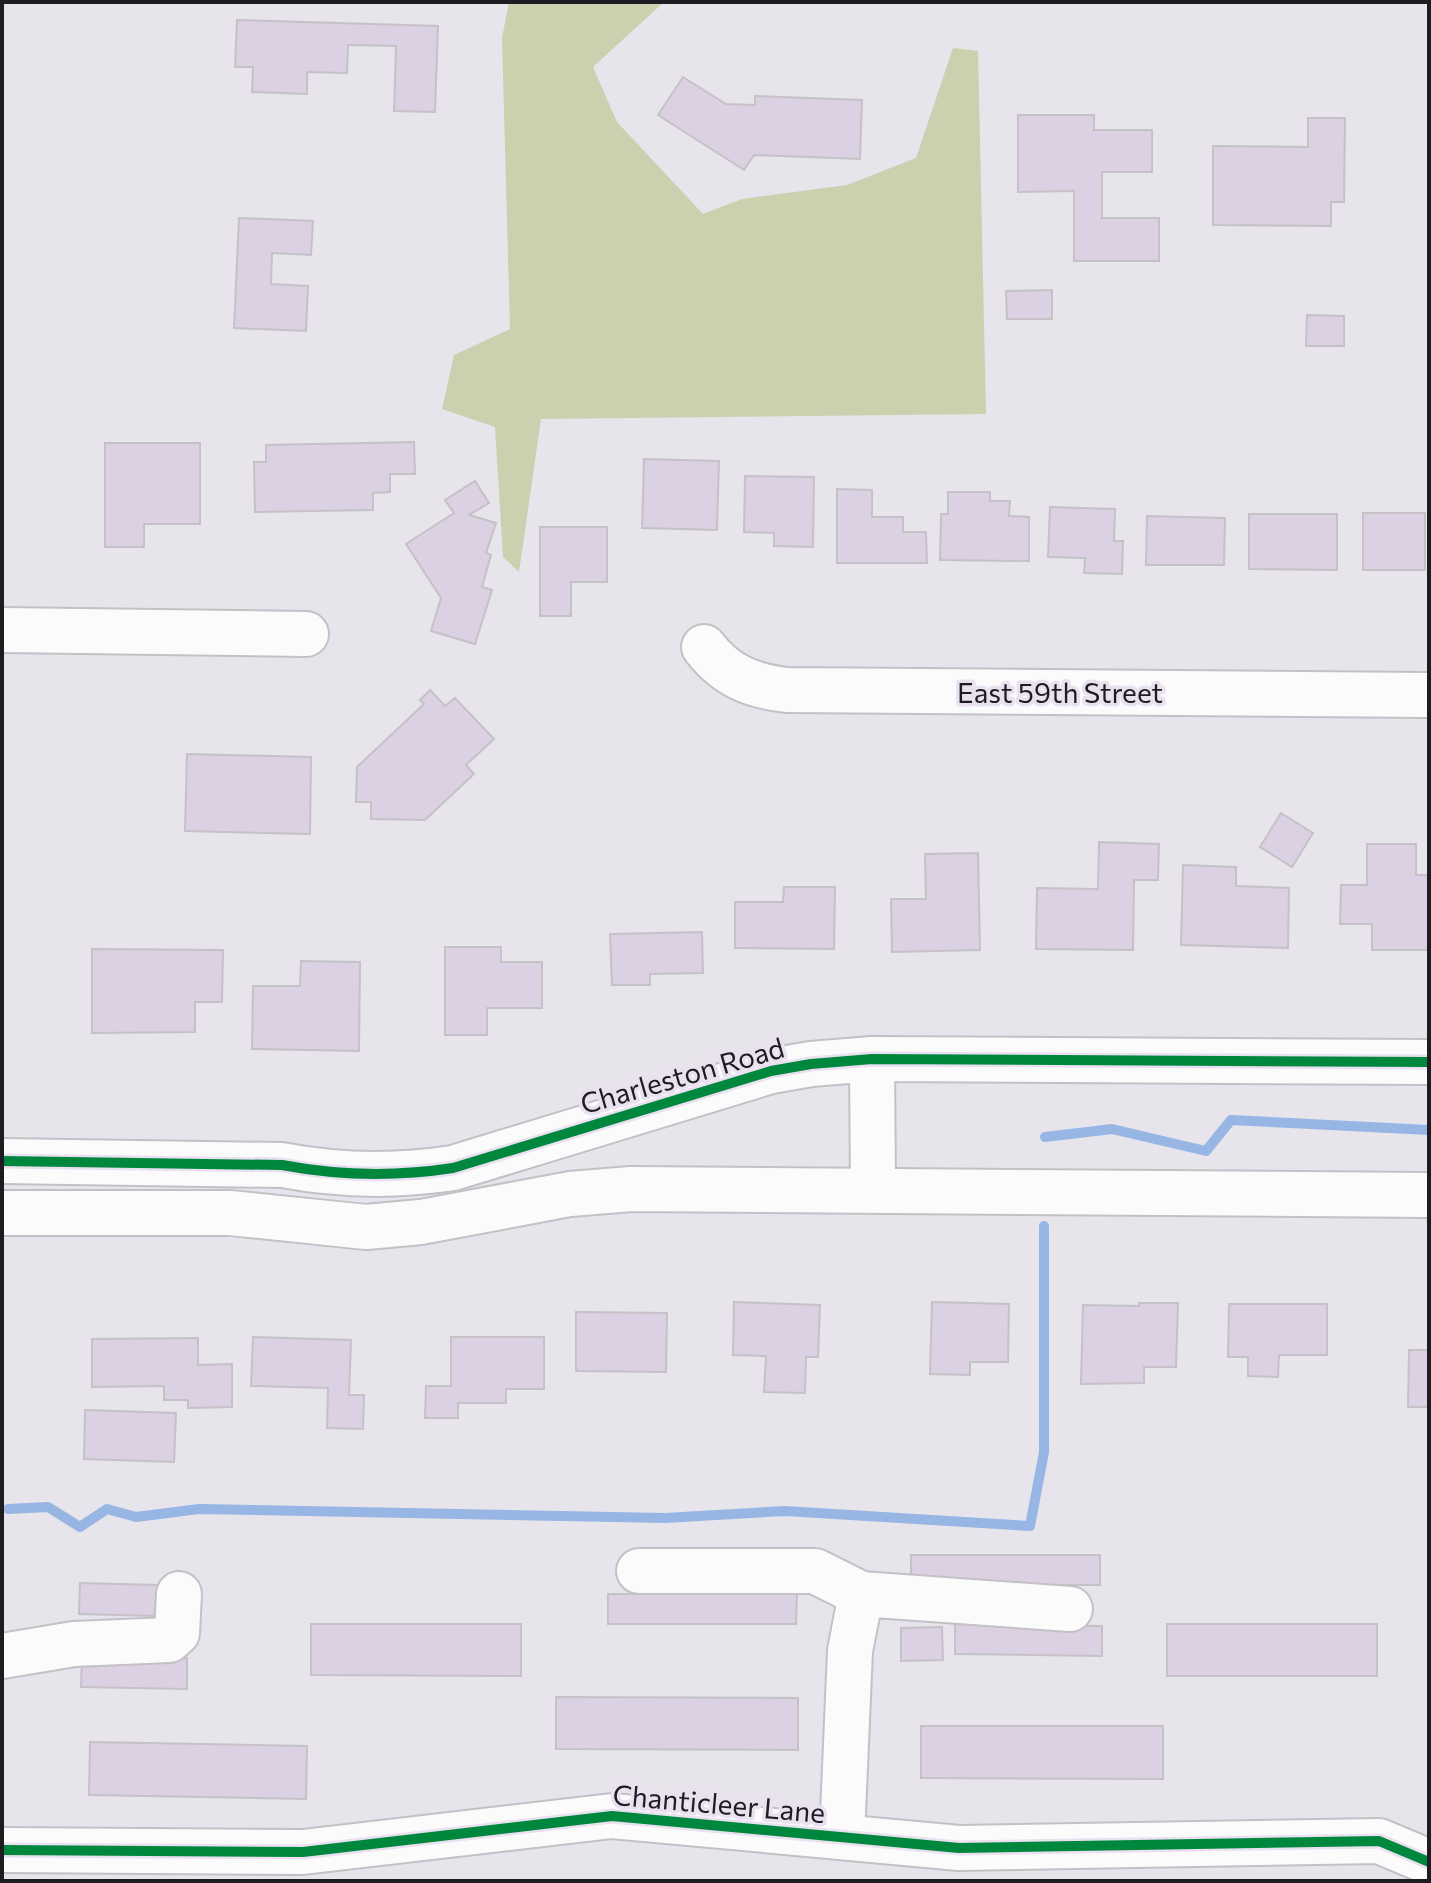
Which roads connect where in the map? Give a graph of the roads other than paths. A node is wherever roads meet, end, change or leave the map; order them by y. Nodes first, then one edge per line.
1 (2, 630) edge
2 (306, 634) dead end
3 (704, 647) dead end
4 (1429, 695) edge
5 (872, 1059) junction
6 (1429, 1062) edge
7 (2, 1161) edge
8 (873, 1190) junction
9 (1429, 1195) edge
10 (2, 1213) edge
11 (639, 1571) dead end
12 (179, 1594) dead end
13 (861, 1594) junction
14 (1070, 1609) dead end
15 (2, 1656) edge
16 (842, 1837) junction
17 (2, 1850) edge
18 (1429, 1862) edge

1 - 2 street
3 - 4 street, East 59th Street
5 - 6 street, Charleston Road
5 - 7 street, Charleston Road
5 - 8 street
8 - 9 street
8 - 10 street
11 - 13 street
12 - 15 street
13 - 14 street
13 - 16 street
16 - 17 street, Chanticleer Lane
16 - 18 street, Chanticleer Lane

